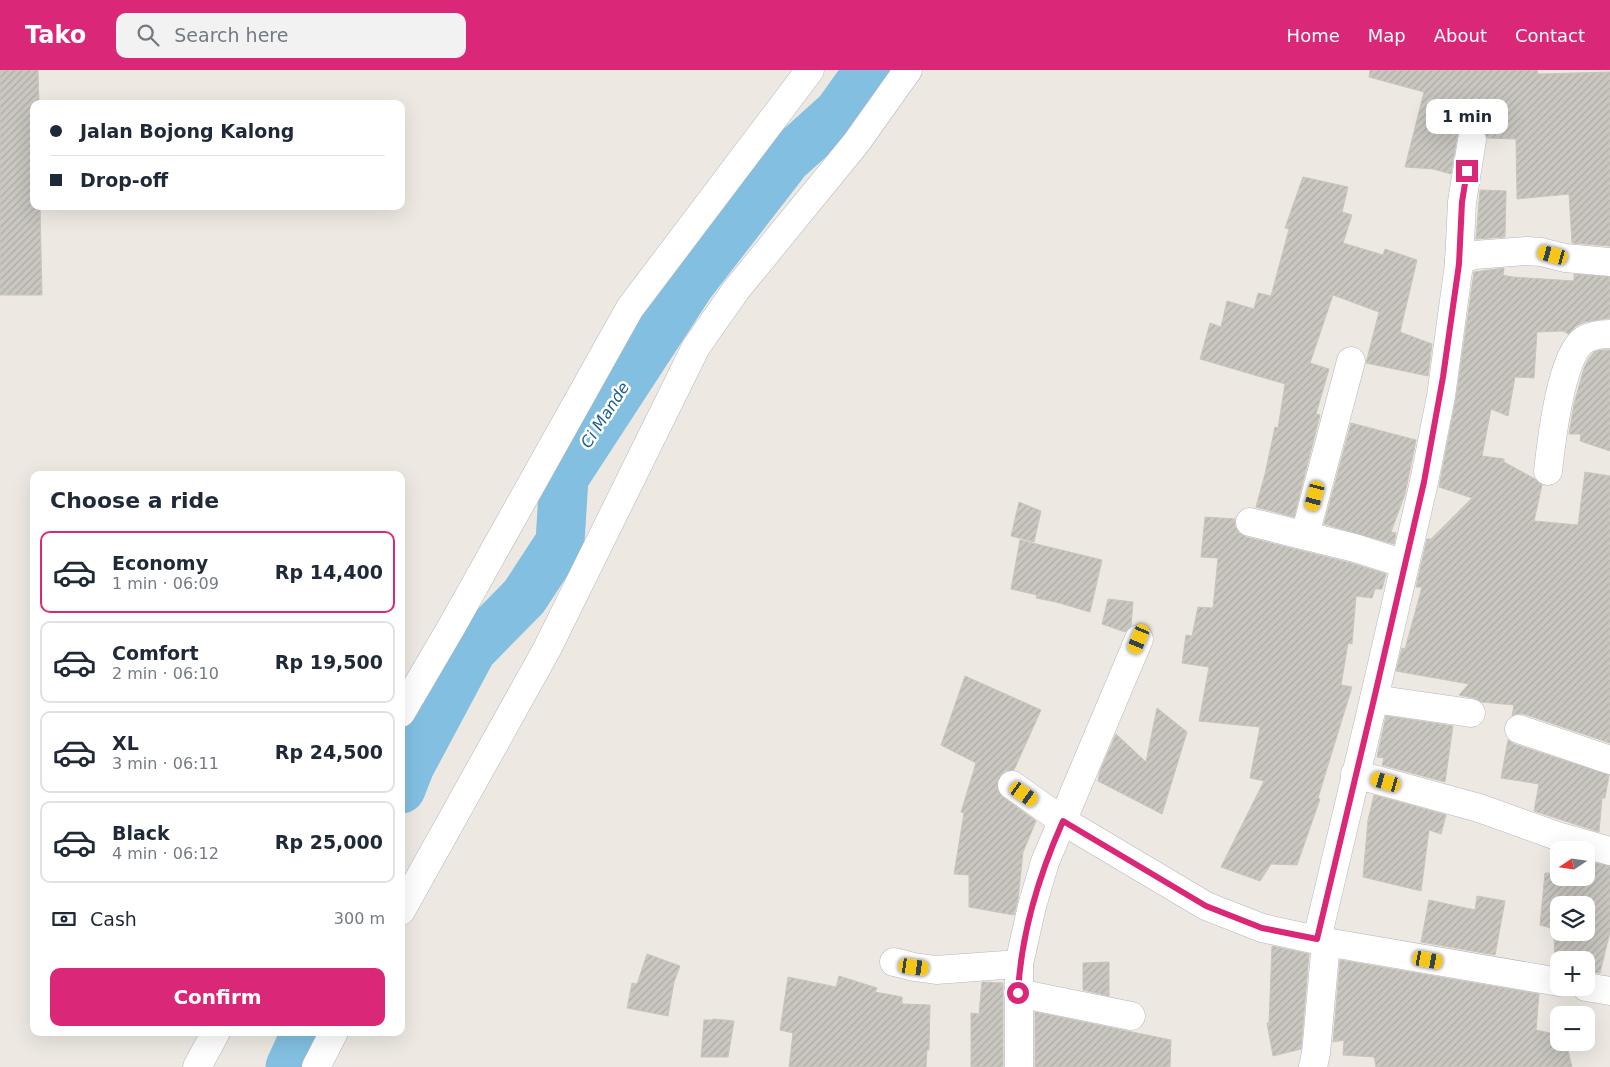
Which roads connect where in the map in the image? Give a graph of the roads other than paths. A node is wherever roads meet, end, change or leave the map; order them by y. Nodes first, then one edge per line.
1 (810, 70) edge
2 (908, 70) edge
3 (1472, 140) dead end
4 (1459, 260) junction
5 (1610, 262) edge
6 (1610, 334) edge
7 (1351, 361) dead end
8 (1548, 471) dead end
9 (1250, 522) dead end
10 (1304, 535) junction
11 (1405, 564) junction
12 (1139, 639) dead end
13 (1374, 699) junction
14 (405, 707) edge
15 (1472, 713) dead end
16 (1519, 729) dead end
17 (1610, 760) edge
18 (1356, 774) junction
19 (1012, 785) dead end
20 (1063, 821) junction
21 (1610, 851) edge
22 (405, 904) edge
23 (1322, 941) junction
24 (894, 962) dead end
25 (1019, 964) junction
26 (1550, 980) edge
27 (1595, 988) edge
28 (1610, 991) edge
29 (1018, 993) junction
30 (1131, 1016) dead end
31 (214, 1036) edge
32 (332, 1036) edge
33 (197, 1067) edge
34 (316, 1067) edge
35 (1019, 1067) edge
36 (1313, 1067) edge

1 - 14 street
2 - 22 street
3 - 4 street
4 - 5 street
4 - 11 street
6 - 8 street
7 - 10 street
9 - 10 street
10 - 11 street
11 - 13 street
12 - 20 street
13 - 15 street
13 - 18 street
16 - 17 street
18 - 21 street
18 - 23 street
19 - 20 street
20 - 23 street
20 - 25 street
23 - 26 street
23 - 36 street
24 - 25 street
25 - 29 street
27 - 28 street
29 - 30 street
29 - 35 street
31 - 33 street
32 - 34 street

